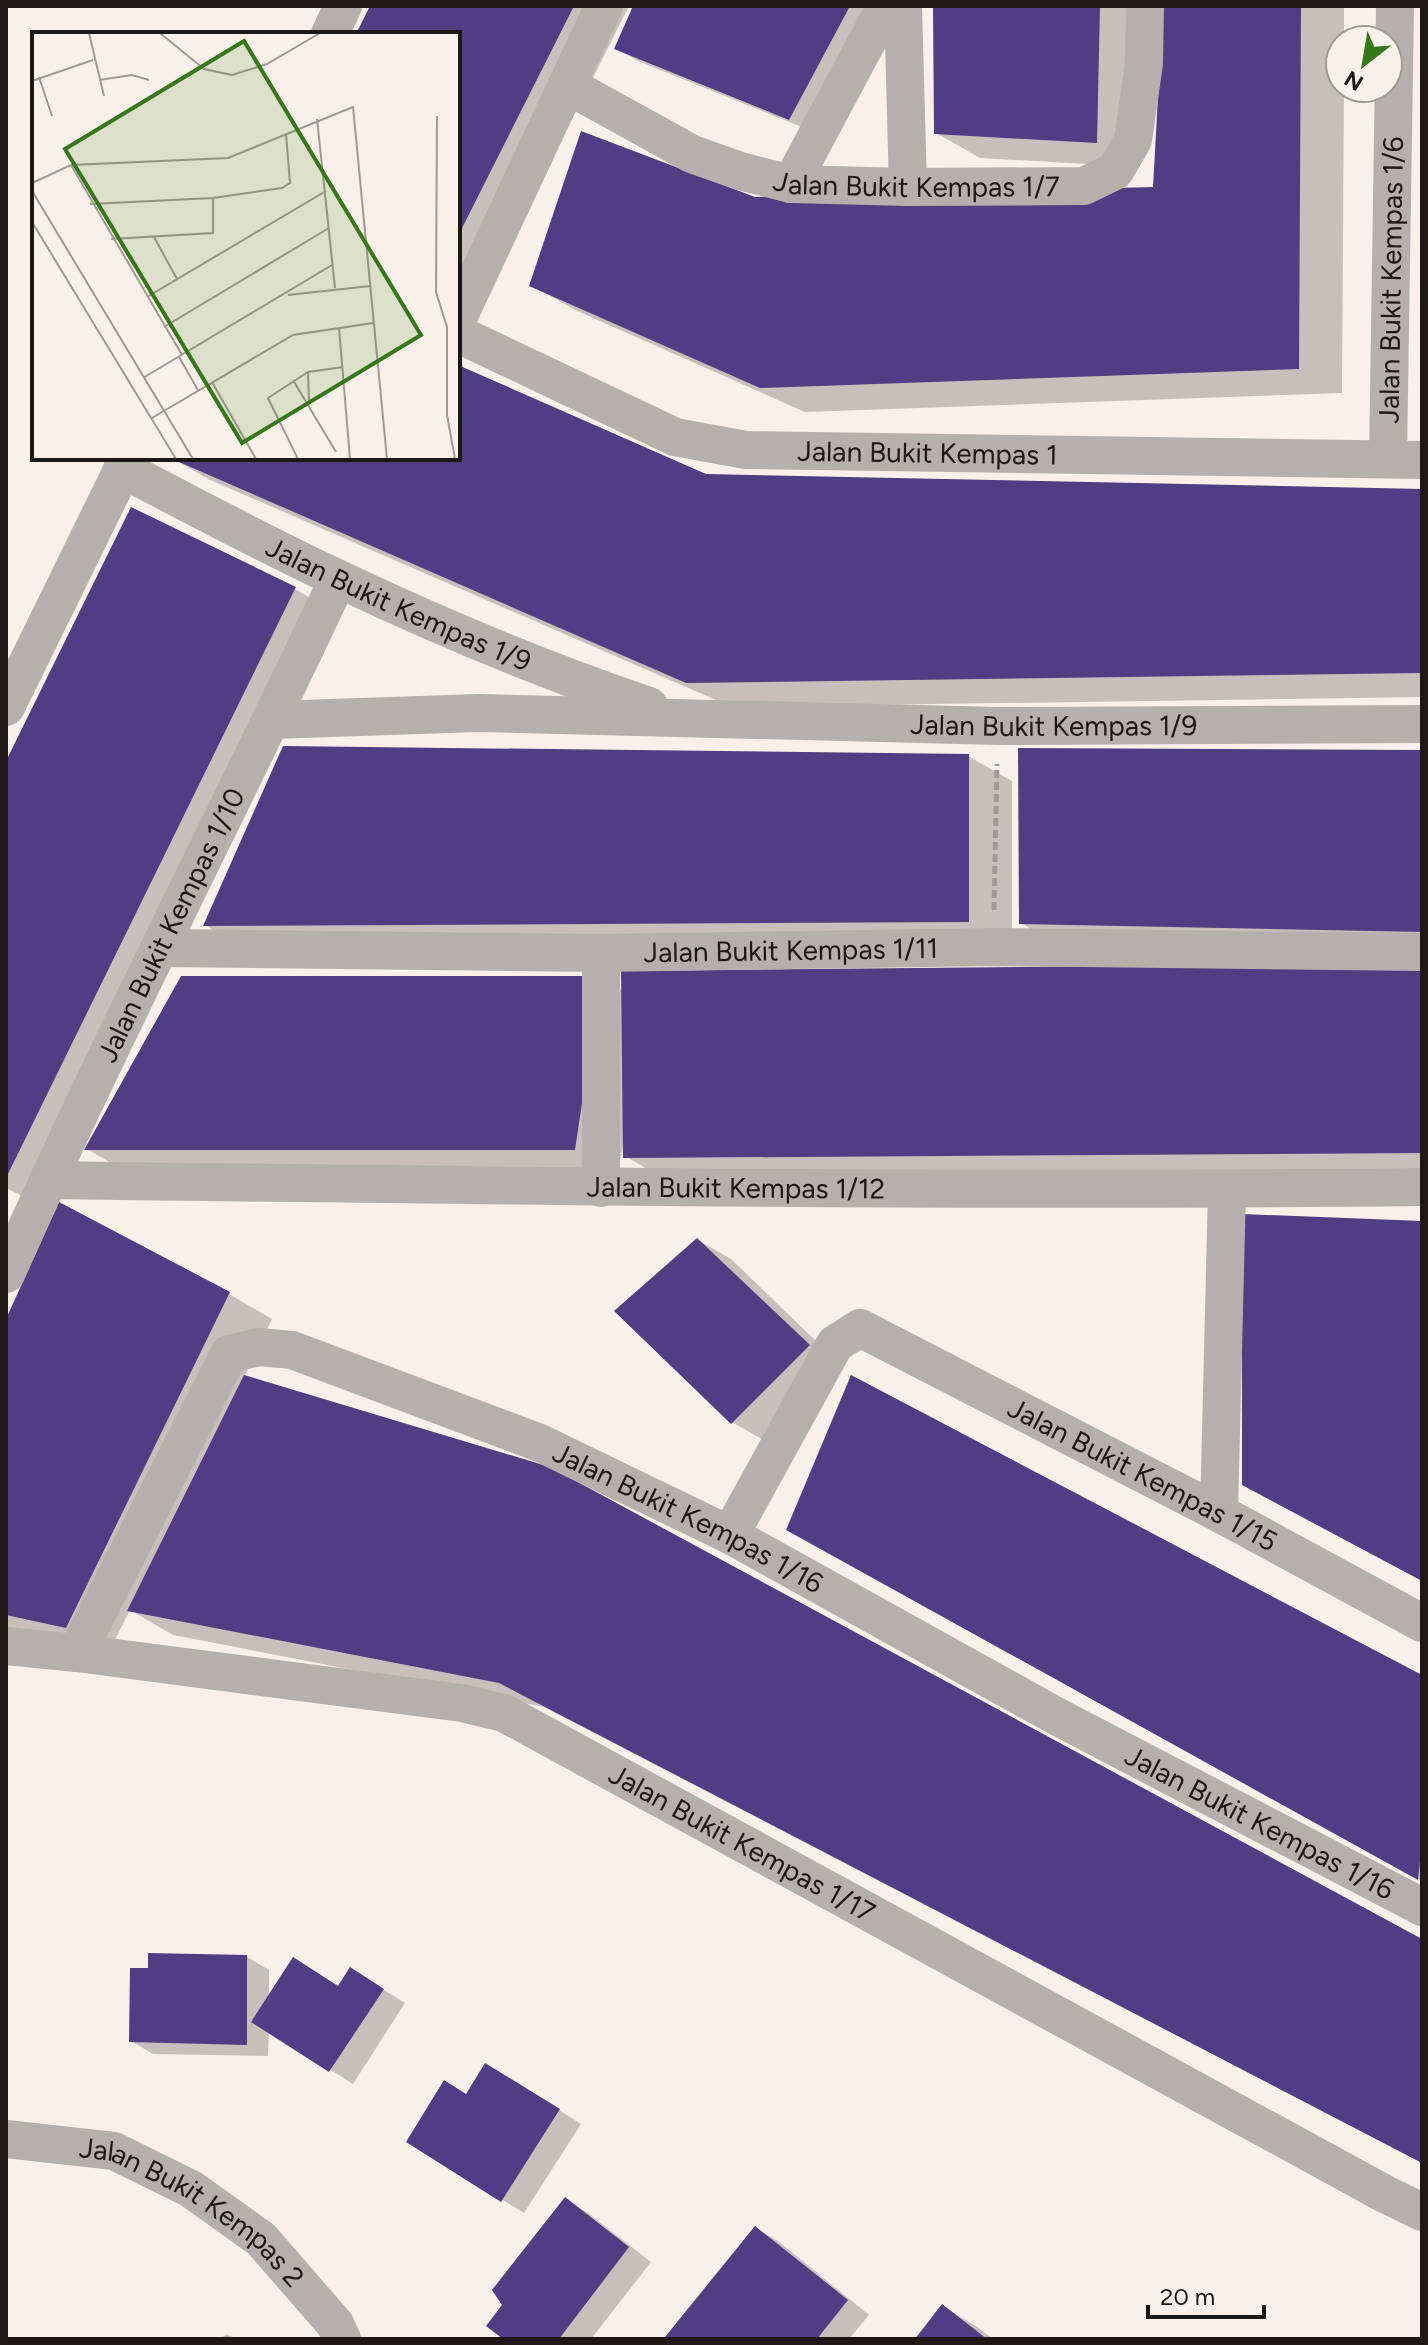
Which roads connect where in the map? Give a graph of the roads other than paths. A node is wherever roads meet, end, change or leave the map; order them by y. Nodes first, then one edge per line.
1 (343, 6) edge
2 (604, 6) edge
3 (886, 6) edge
4 (903, 6) edge
5 (1145, 6) edge
6 (1395, 6) edge
7 (331, 32) edge
8 (567, 85) junction
9 (791, 184) junction
10 (908, 187) junction
11 (460, 314) edge
12 (460, 335) edge
13 (1405, 459) edge
14 (125, 464) edge
15 (338, 579) junction
16 (6, 707) edge
17 (685, 718) junction
18 (272, 720) junction
19 (1422, 724) edge
20 (161, 948) junction
21 (1422, 952) edge
22 (601, 953) junction
23 (48, 1180) junction
24 (1422, 1187) edge
25 (601, 1188) junction
26 (1227, 1189) junction
27 (6, 1274) edge
28 (1219, 1513) junction
29 (730, 1535) junction
30 (1422, 1623) edge
31 (6, 1646) edge
32 (77, 1653) junction
33 (1422, 1907) edge
34 (6, 2139) edge
35 (1422, 2212) edge
36 (342, 2339) edge

1 - 7 street
2 - 8 street
3 - 9 street
4 - 10 street
5 - 10 street, Jalan Bukit Kempas 1/7
6 - 13 street, Jalan Bukit Kempas 1/6
8 - 9 street, Jalan Bukit Kempas 1/7
8 - 11 street
9 - 10 street, Jalan Bukit Kempas 1/7
12 - 13 street, Jalan Bukit Kempas 1
14 - 15 street, Jalan Bukit Kempas 1/9
14 - 16 street
15 - 17 street, Jalan Bukit Kempas 1/9
15 - 18 street, Jalan Bukit Kempas 1/10
17 - 18 street, Jalan Bukit Kempas 1/9
17 - 19 street, Jalan Bukit Kempas 1/9
18 - 20 street, Jalan Bukit Kempas 1/10
20 - 22 street, Jalan Bukit Kempas 1/11
20 - 23 street, Jalan Bukit Kempas 1/10
21 - 22 street, Jalan Bukit Kempas 1/11
22 - 25 street
23 - 25 street, Jalan Bukit Kempas 1/12
23 - 27 street, Jalan Bukit Kempas 1/10
24 - 26 street, Jalan Bukit Kempas 1/12
25 - 26 street, Jalan Bukit Kempas 1/12
26 - 28 street
28 - 29 street, Jalan Bukit Kempas 1/15
28 - 30 street, Jalan Bukit Kempas 1/15
29 - 32 street, Jalan Bukit Kempas 1/16
29 - 33 street, Jalan Bukit Kempas 1/16
31 - 32 street, Jalan Bukit Kempas 1/17
32 - 35 street, Jalan Bukit Kempas 1/17
34 - 36 street, Jalan Bukit Kempas 2

